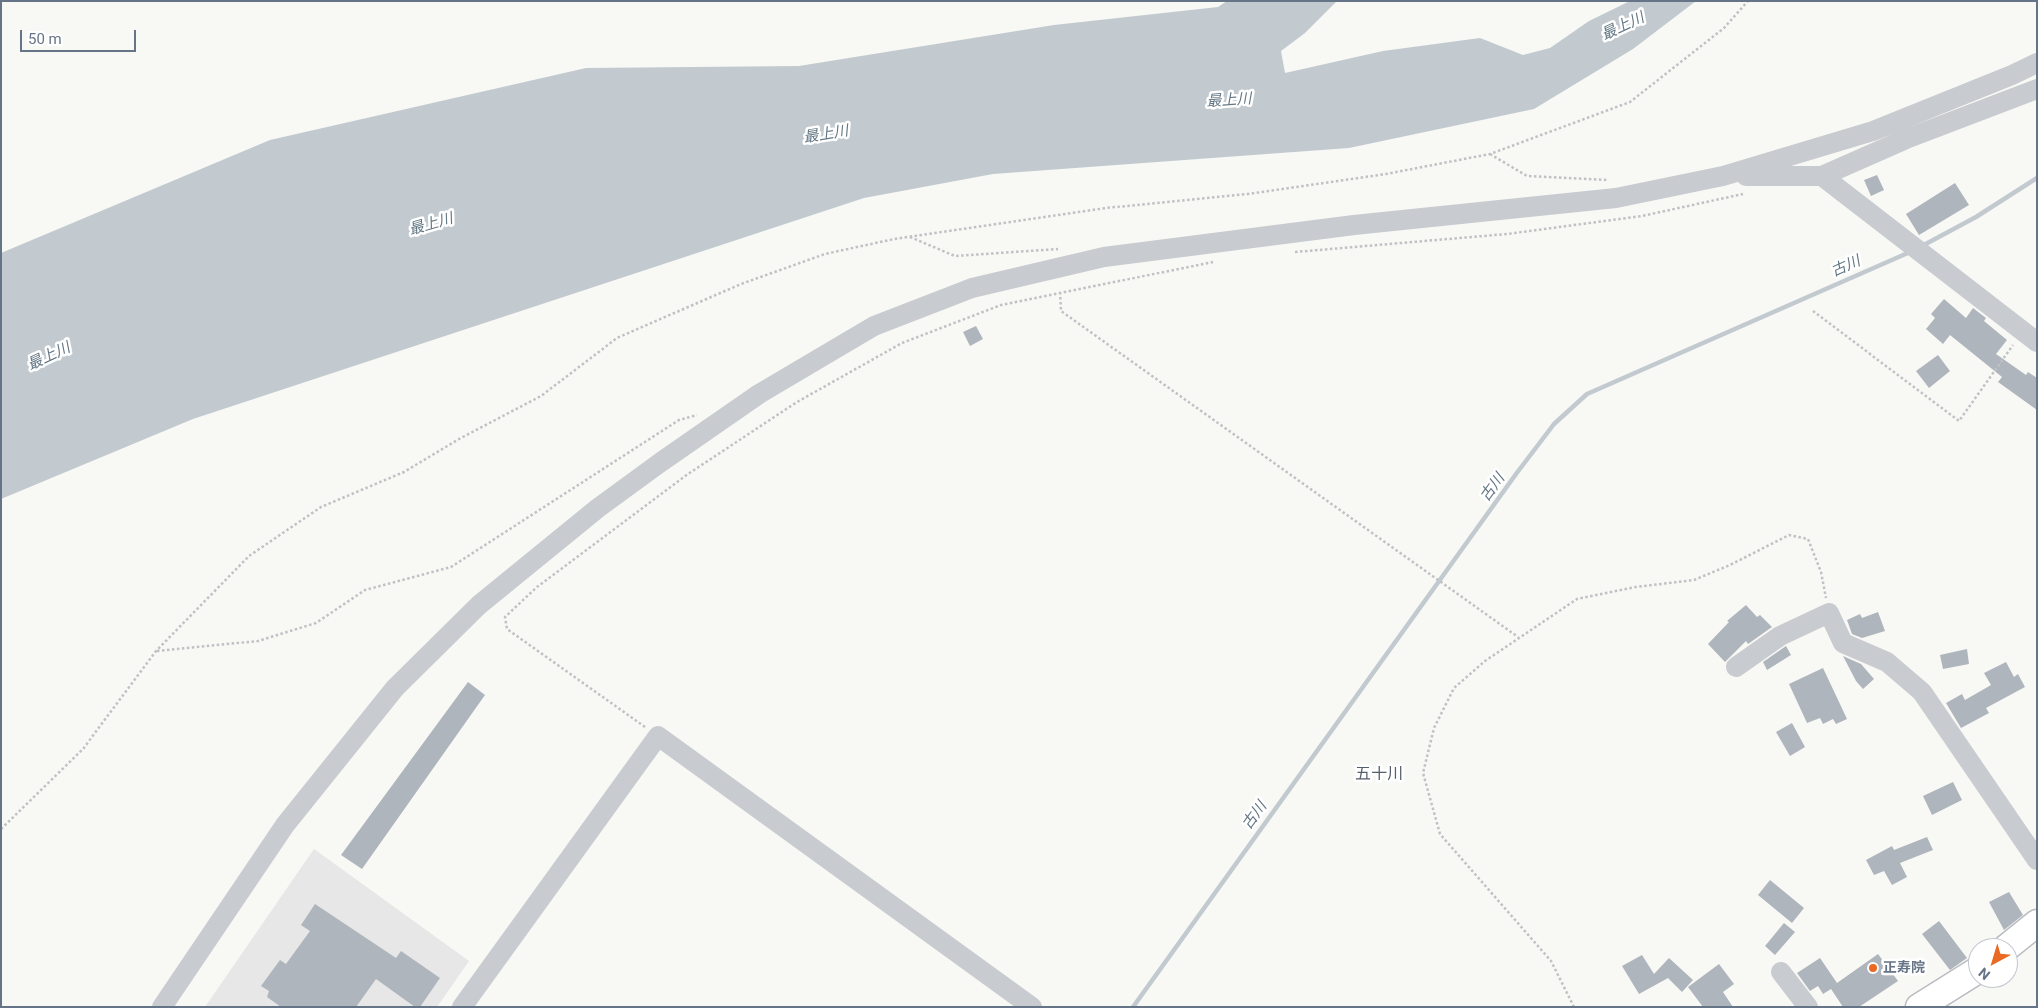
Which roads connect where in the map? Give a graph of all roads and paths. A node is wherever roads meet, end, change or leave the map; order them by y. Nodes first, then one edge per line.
1 (2037, 63) edge
2 (2037, 89) edge
3 (1490, 154) dead end
4 (1722, 176) junction
5 (1822, 176) junction
6 (1610, 180) dead end
7 (1747, 193) dead end
8 (910, 237) dead end
9 (1067, 248) dead end
10 (1286, 253) dead end
11 (1219, 261) dead end
12 (1060, 292) junction
13 (1813, 311) dead end
14 (2029, 337) edge
15 (706, 412) dead end
16 (1829, 613) junction
17 (1518, 637) junction
18 (1736, 667) dead end
19 (658, 736) junction
20 (1, 829) edge
21 (2037, 860) edge
22 (2037, 923) edge
23 (2018, 938) edge
24 (1782, 972) dead end
25 (1968, 976) edge
26 (162, 1007) edge
27 (462, 1007) edge
28 (1032, 1007) edge
29 (1574, 1007) edge
30 (1808, 1007) edge
31 (1919, 1007) edge

1 - 4 street
2 - 5 street
3 - 6 path
4 - 5 street
4 - 26 street
5 - 14 street
7 - 10 path
8 - 9 path
11 - 12 path
12 - 17 path
12 - 19 path
13 - 14 path
15 - 20 path
16 - 17 path
16 - 18 street
16 - 21 street
17 - 29 path
19 - 27 street
19 - 28 street
22 - 23 main road
24 - 30 street
25 - 31 main road

